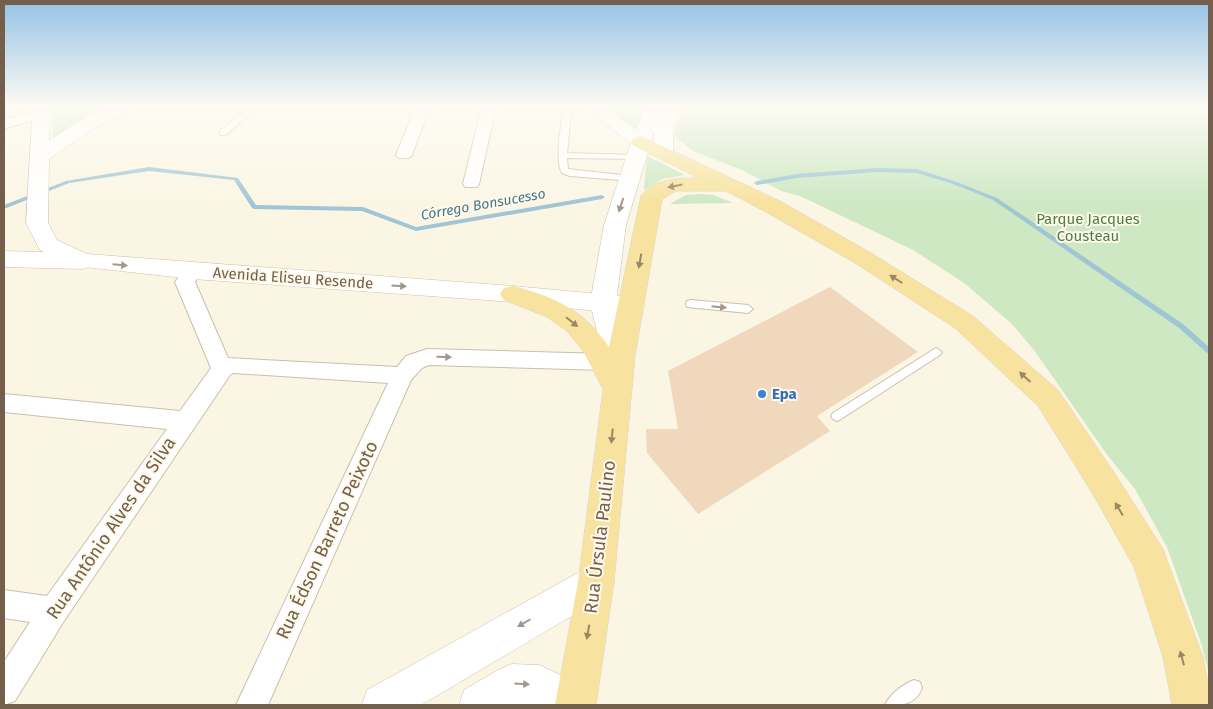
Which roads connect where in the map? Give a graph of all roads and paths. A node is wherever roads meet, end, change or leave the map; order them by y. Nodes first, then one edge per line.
1 (40, 139) edge
2 (65, 139) edge
3 (410, 139) edge
4 (481, 139) edge
5 (565, 139) edge
6 (628, 139) edge
7 (643, 139) edge
8 (664, 139) edge
9 (639, 150) junction
10 (663, 152) junction
11 (404, 155) dead end
12 (564, 155) junction
13 (39, 157) junction
14 (630, 179) junction
15 (471, 184) dead end
16 (736, 188) junction
17 (4, 259) edge
18 (83, 261) junction
19 (193, 271) junction
20 (513, 294) junction
21 (603, 303) junction
22 (691, 304) dead end
23 (632, 306) junction
24 (748, 309) dead end
25 (936, 352) dead end
26 (222, 368) junction
27 (614, 373) junction
28 (402, 376) junction
29 (4, 403) edge
30 (837, 416) dead end
31 (184, 421) junction
32 (596, 582) junction
33 (4, 604) edge
34 (54, 611) junction
35 (914, 688) dead end
36 (4, 690) edge
37 (252, 705) edge
38 (382, 705) edge
39 (480, 705) edge
40 (575, 705) edge
41 (893, 705) edge
42 (1192, 705) edge

1 - 13 main road, Avenida Eliseu Resende
2 - 13 main road
3 - 11 street
4 - 15 street
5 - 12 lane
6 - 9 main road
7 - 9 main road, Rua Úrsula Paulino
8 - 10 main road
9 - 10 main road
9 - 12 lane
9 - 14 main road, Rua Úrsula Paulino
10 - 16 main road
12 - 14 lane
13 - 18 main road, Avenida Eliseu Resende
14 -> 21 main road, Rua Úrsula Paulino
16 -> 23 main road, Rua Úrsula Paulino
42 -> 16 main road
17 - 18 main road
18 -> 19 main road, Avenida Eliseu Resende
19 -> 20 main road, Avenida Eliseu Resende
19 - 26 street
20 - 21 main road, Avenida Eliseu Resende
20 -> 27 main road
21 - 23 main road, Avenida Eliseu Resende
21 - 27 main road, Rua Úrsula Paulino
22 -> 24 lane
23 - 27 main road, Rua Úrsula Paulino
25 - 30 lane
26 - 28 street
26 - 31 street, Rua Antônio Alves da Silva
28 -> 27 street
27 -> 32 main road, Rua Úrsula Paulino
28 - 37 street, Rua Édson Barreto Peixoto
29 - 31 street
31 - 34 street, Rua Antônio Alves da Silva
32 -> 38 main road
32 -> 40 main road, Rua Úrsula Paulino
33 - 34 street
34 - 36 street, Rua Antônio Alves da Silva
35 - 41 lane
39 -> 40 main road

